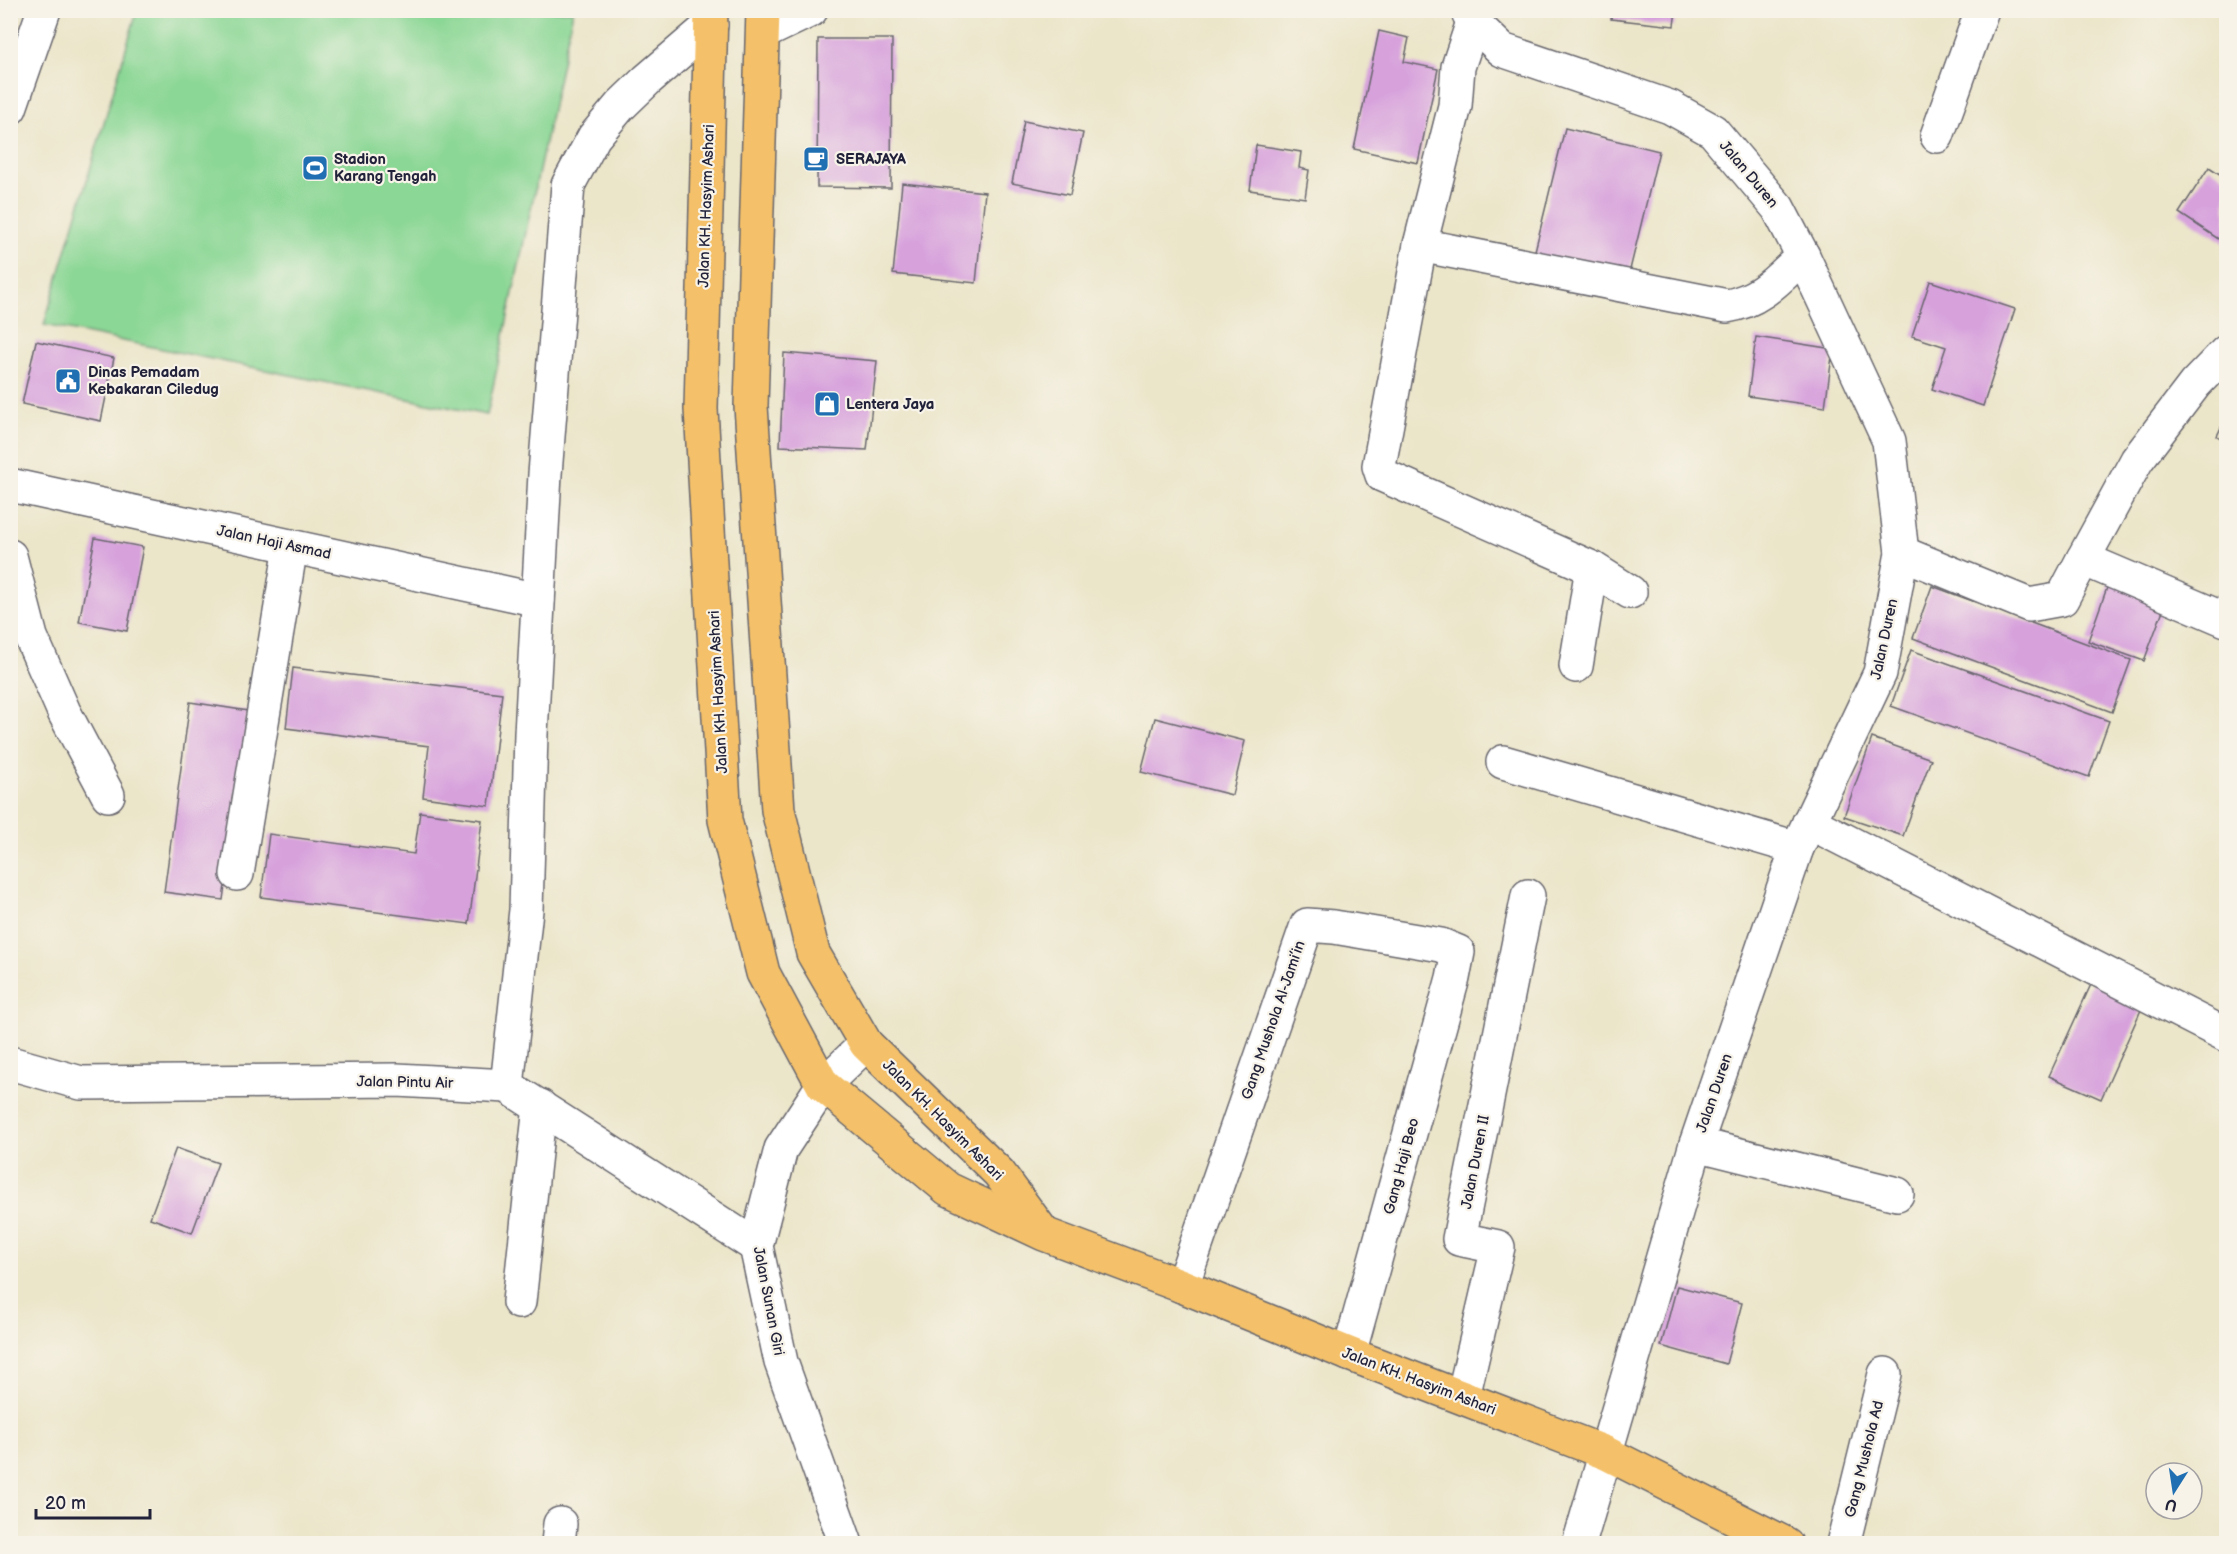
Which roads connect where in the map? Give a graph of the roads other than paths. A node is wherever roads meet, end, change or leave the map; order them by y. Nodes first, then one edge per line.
1 (44, 10) edge
2 (811, 10) edge
3 (1982, 10) edge
4 (1470, 16) edge
5 (711, 18) edge
6 (763, 22) edge
7 (16, 71) edge
8 (10, 108) edge
9 (1937, 136) dead end
10 (1420, 245) junction
11 (1803, 256) junction
12 (2226, 352) edge
13 (751, 406) junction
14 (701, 409) junction
15 (10, 485) edge
16 (291, 546) junction
17 (1902, 553) junction
18 (10, 556) edge
19 (2083, 558) junction
20 (1592, 568) junction
21 (1630, 592) dead end
22 (538, 600) junction
23 (2226, 620) edge
24 (1576, 666) dead end
25 (1503, 762) dead end
26 (108, 795) dead end
27 (1803, 835) junction
28 (237, 874) dead end
29 (1528, 896) dead end
30 (1453, 978) joint
31 (2226, 1035) edge
32 (866, 1044) junction
33 (10, 1063) edge
34 (823, 1085) junction
35 (507, 1086) junction
36 (540, 1106) junction
37 (1696, 1144) junction
38 (1897, 1194) dead end
39 (1044, 1234) junction
40 (756, 1246) junction
41 (1182, 1286) junction
42 (519, 1302) dead end
43 (1349, 1354) junction
44 (1885, 1374) dead end
45 (1463, 1397) junction
46 (1606, 1453) junction
47 (846, 1544) edge
48 (1580, 1544) edge
49 (1786, 1544) edge
50 (1843, 1544) edge

1 - 7 street
2 - 6 street
3 - 9 street
4 - 10 street
4 - 11 street, Jalan Duren
5 - 14 main road, Jalan KH. Hasyim Ashari
5 - 22 street
6 - 13 main road, Jalan KH. Hasyim Ashari
7 - 8 street
10 - 11 street
10 - 20 street
11 - 17 street, Jalan Duren
12 - 19 street
13 - 14 main road
13 - 32 main road, Jalan KH. Hasyim Ashari
14 - 34 main road, Jalan KH. Hasyim Ashari
15 - 16 street, Jalan Haji Asmad
16 - 22 street, Jalan Haji Asmad
16 - 28 street
17 - 19 street
17 - 27 street, Jalan Duren
18 - 26 street
19 - 23 street
20 - 21 street
20 - 24 street
22 - 35 street
25 - 27 street
27 - 31 street
27 - 37 street, Jalan Duren
29 - 45 street, Jalan Duren II
30 - 41 street, Gang Mushola Al-Jami’in
30 - 43 street, Gang Haji Beo
32 - 34 street, Jalan Sunan Giri
32 - 39 main road, Jalan KH. Hasyim Ashari
33 - 35 street, Jalan Pintu Air
34 - 39 main road, Jalan KH. Hasyim Ashari
34 - 40 street, Jalan Sunan Giri
35 - 36 street, Jalan Pintu Air
36 - 40 street, Jalan Pintu Air
36 - 42 street
37 - 38 street
37 - 46 street, Jalan Duren
39 - 41 main road, Jalan KH. Hasyim Ashari
40 - 47 street, Jalan Sunan Giri
41 - 43 main road, Jalan KH. Hasyim Ashari
43 - 45 main road, Jalan KH. Hasyim Ashari
44 - 50 street, Gang Mushola Ad
45 - 46 main road, Jalan KH. Hasyim Ashari
46 - 48 street, Jalan Duren
46 - 49 main road, Jalan KH. Hasyim Ashari

